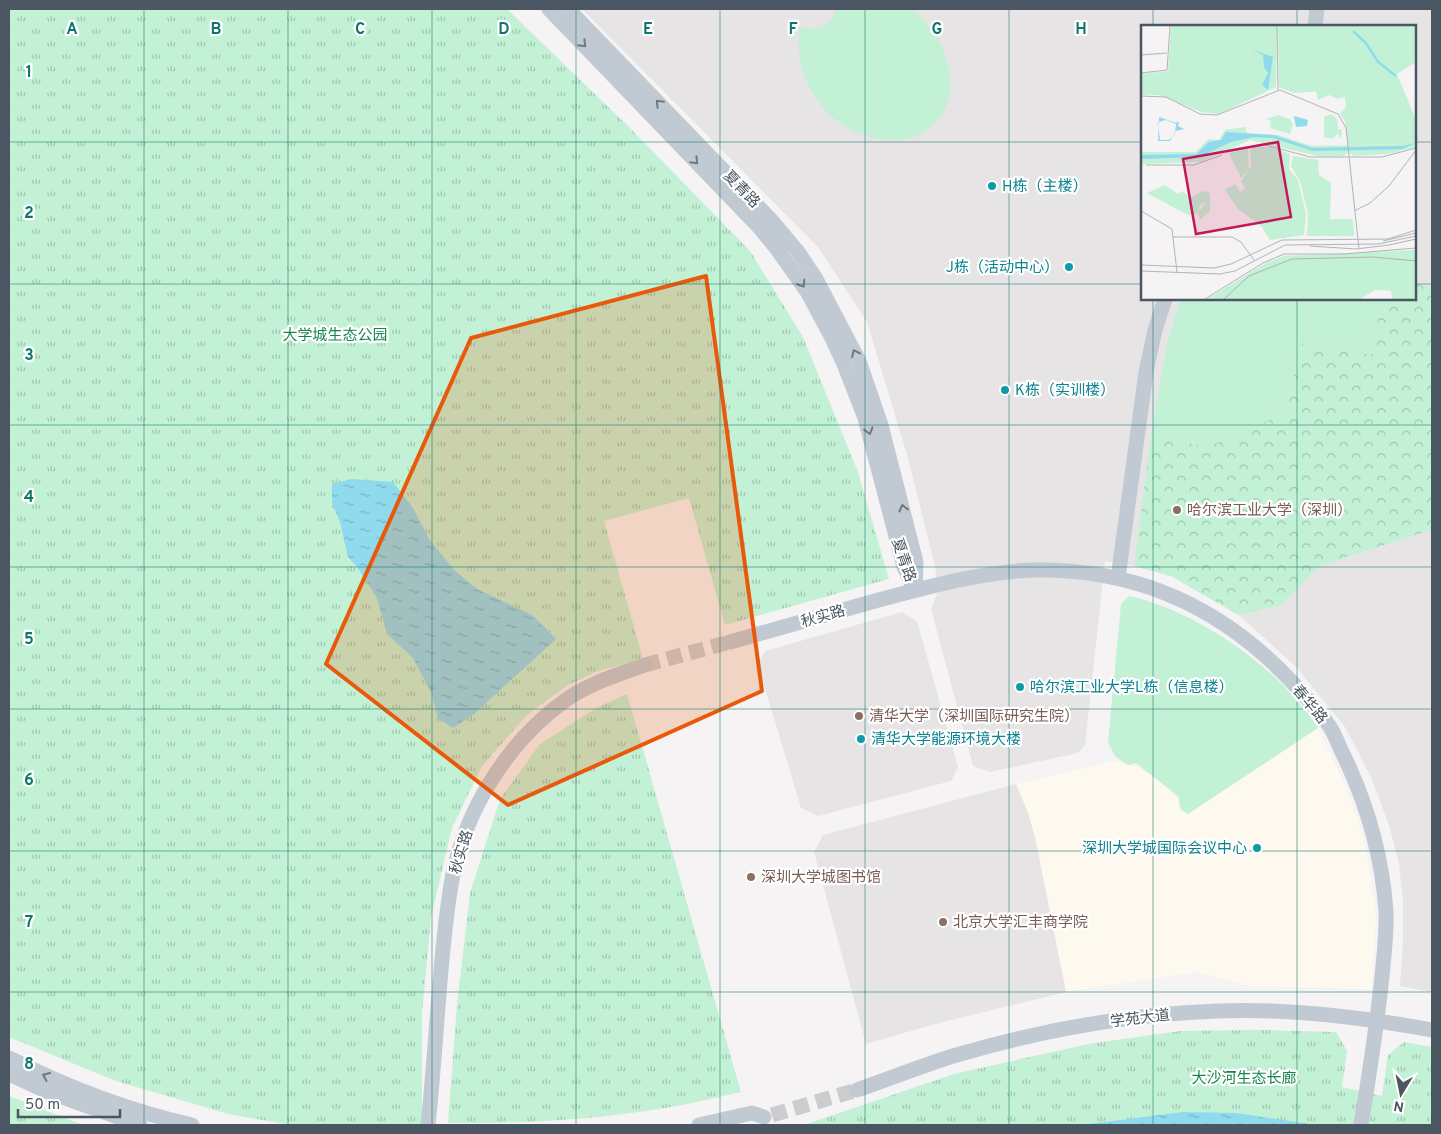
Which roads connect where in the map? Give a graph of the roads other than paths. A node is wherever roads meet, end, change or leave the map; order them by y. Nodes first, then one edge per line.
1 (549, 9) edge
2 (568, 9) edge
3 (1317, 9) edge
4 (1315, 25) edge
5 (1165, 300) edge
6 (1118, 578) junction
7 (915, 590) junction
8 (730, 642) tunnel mouth
9 (645, 665) tunnel mouth
10 (1377, 1020) junction
11 (1432, 1030) edge
12 (9, 1058) edge
13 (9, 1074) edge
14 (857, 1090) tunnel mouth
15 (764, 1119) tunnel mouth
16 (140, 1125) edge
17 (192, 1125) edge
18 (428, 1125) edge
19 (699, 1125) edge
20 (1361, 1125) edge

1 -> 7 street, 夏青路
7 -> 2 street, 夏青路
3 - 4 street
5 - 6 street
6 - 7 street, 春华路
6 - 10 street, 春华路
7 - 8 street, 秋实路
9 - 18 street, 秋实路
10 - 11 street, 学苑大道
10 - 14 street, 学苑大道
10 - 20 street, 春华路
17 -> 12 street
13 - 16 street
15 - 19 street

